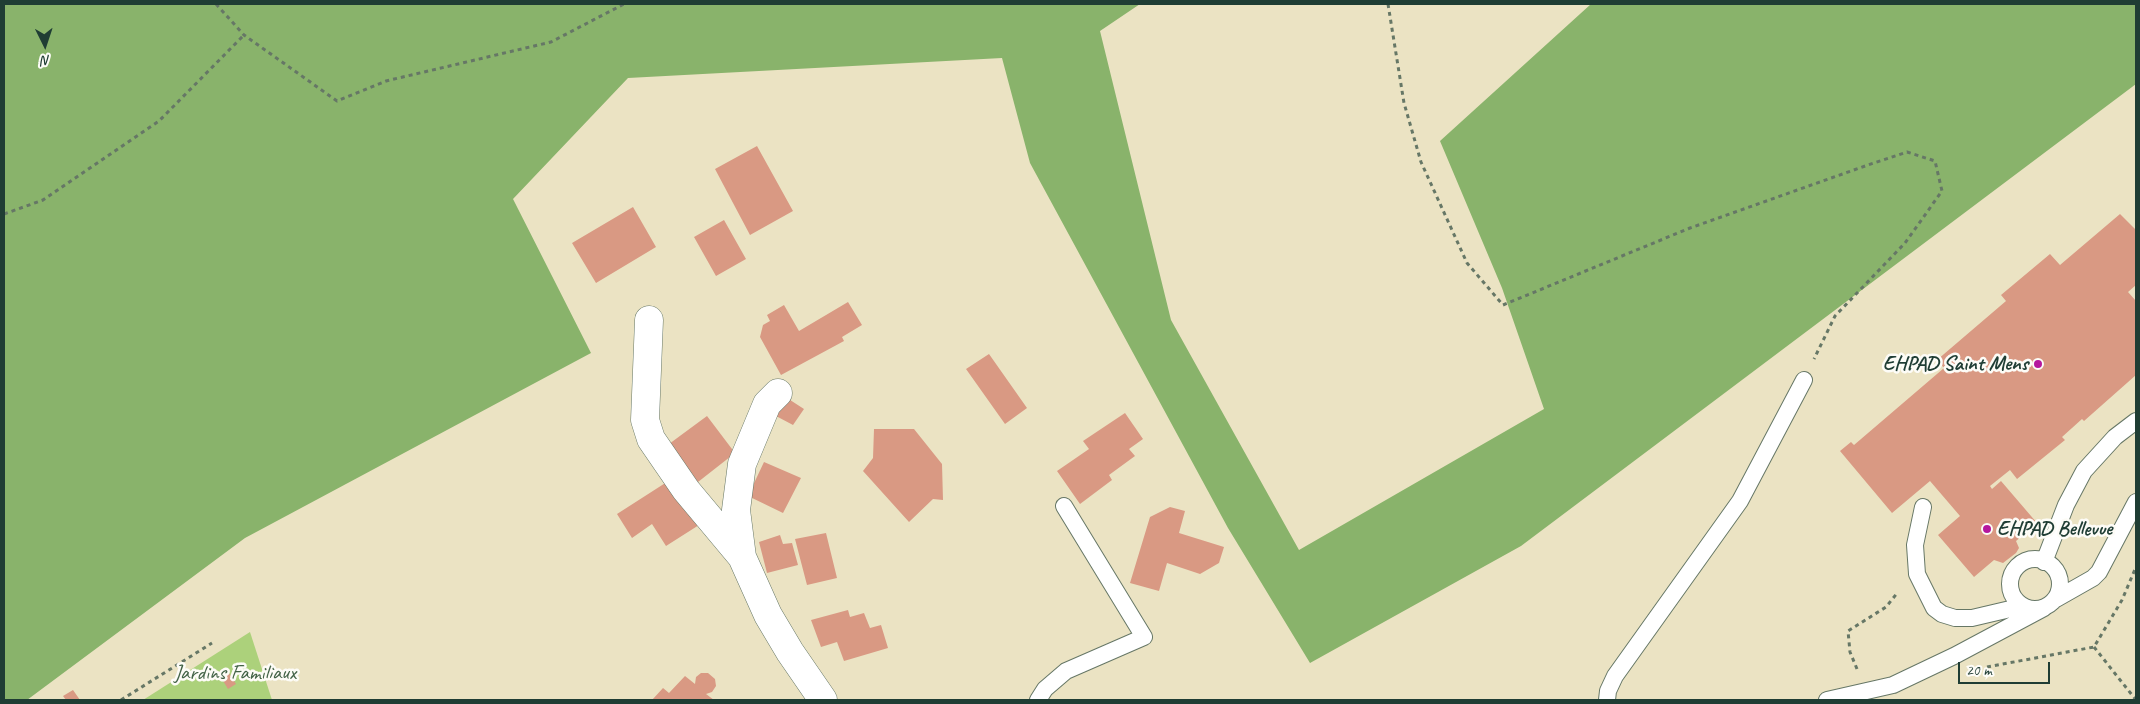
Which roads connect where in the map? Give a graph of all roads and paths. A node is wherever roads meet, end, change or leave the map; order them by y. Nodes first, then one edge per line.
1 (216, 4) edge
2 (624, 4) edge
3 (1388, 4) edge
4 (244, 36) junction
5 (4, 214) edge
6 (649, 320) dead end
7 (1804, 380) joint
8 (778, 393) dead end
9 (2136, 421) edge
10 (2136, 502) edge
11 (1064, 506) dead end
12 (1923, 507) dead end
13 (742, 557) junction
14 (2044, 562) junction
15 (2136, 567) edge
16 (1917, 574) junction
17 (2050, 603) junction
18 (2022, 606) junction
19 (212, 643) dead end
20 (2094, 647) junction
21 (1979, 669) dead end
22 (1866, 691) junction
23 (121, 700) edge
24 (823, 700) edge
25 (1038, 700) edge
26 (1607, 700) edge
27 (1827, 700) edge
28 (2136, 700) edge

1 - 4 path
2 - 4 path
3 - 7 path
4 - 5 path
6 - 13 street
7 - 26 lane
8 - 13 street
9 - 14 lane
10 - 17 lane
11 - 25 lane
12 - 16 lane
13 - 24 street
14 - 17 lane
14 - 18 lane
15 - 20 path
16 - 18 lane
16 - 22 path
17 - 18 lane
17 - 22 lane
19 - 23 path
20 - 21 path
20 - 28 path
22 - 27 lane

